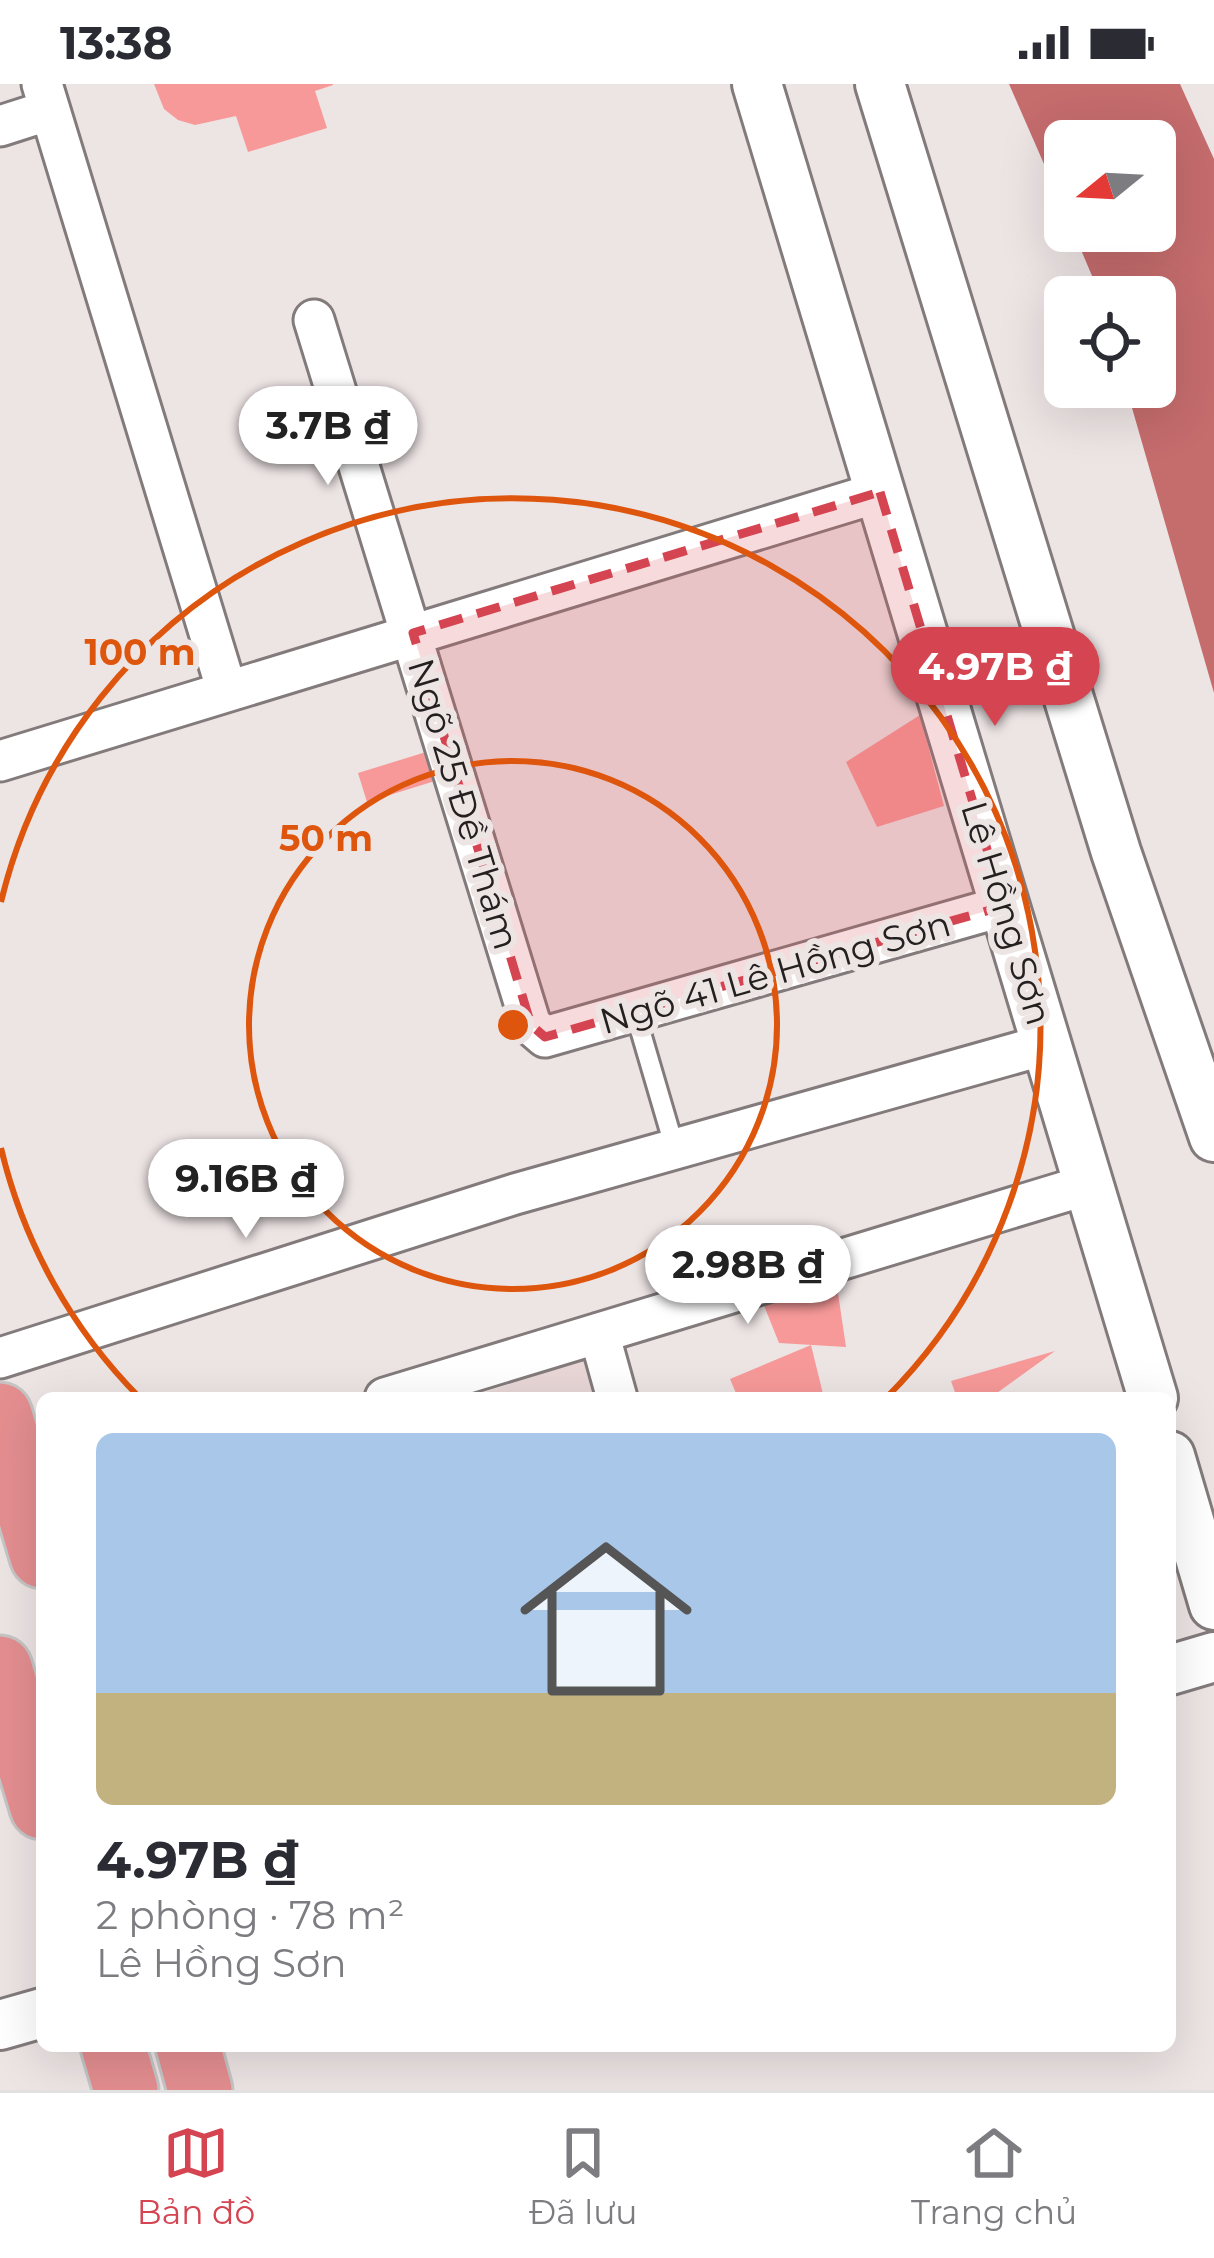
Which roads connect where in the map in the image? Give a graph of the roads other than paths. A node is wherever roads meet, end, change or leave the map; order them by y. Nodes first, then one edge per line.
1 (757, 84) edge
2 (880, 84) edge
3 (46, 97) edge
4 (0, 126) edge
5 (314, 320) dead end
6 (880, 492) junction
7 (412, 633) junction
8 (227, 691) junction
9 (0, 760) edge
10 (1004, 906) junction
11 (634, 1009) junction
12 (545, 1037) joint
13 (1048, 1044) junction
14 (1214, 1137) edge
15 (675, 1149) junction
16 (1090, 1184) junction
17 (599, 1333) junction
18 (0, 1358) edge
19 (406, 1392) edge
20 (615, 1392) edge
21 (1151, 1392) edge
22 (0, 1415) edge
23 (1176, 1476) edge
24 (36, 1517) edge
25 (1214, 1606) edge
26 (1214, 1657) edge
27 (0, 1668) edge
28 (1176, 1668) edge
29 (36, 1787) edge
30 (36, 2015) edge
31 (0, 2025) edge
32 (115, 2052) edge
33 (190, 2052) edge
34 (126, 2090) edge
35 (200, 2090) edge

1 - 6 street, Lê Hồng Sơn
2 - 14 street
3 - 4 street
3 - 8 street
5 - 7 street, Ngõ 25 Đề Thám
6 - 7 street
6 - 10 street, Lê Hồng Sơn
7 - 8 street
7 - 12 street, Ngõ 25 Đề Thám
8 - 9 street
10 - 11 street, Ngõ 41 Lê Hồng Sơn
10 - 13 street, Lê Hồng Sơn
11 - 12 street, Ngõ 41 Lê Hồng Sơn
11 - 15 lane
13 - 15 street
13 - 16 street, Lê Hồng Sơn
15 - 18 street
16 - 17 street
16 - 21 street, Lê Hồng Sơn
17 - 19 street
17 - 20 street
22 - 24 highway
23 - 25 street
26 - 28 street
27 - 29 highway
30 - 31 street
32 - 34 highway
33 - 35 highway

